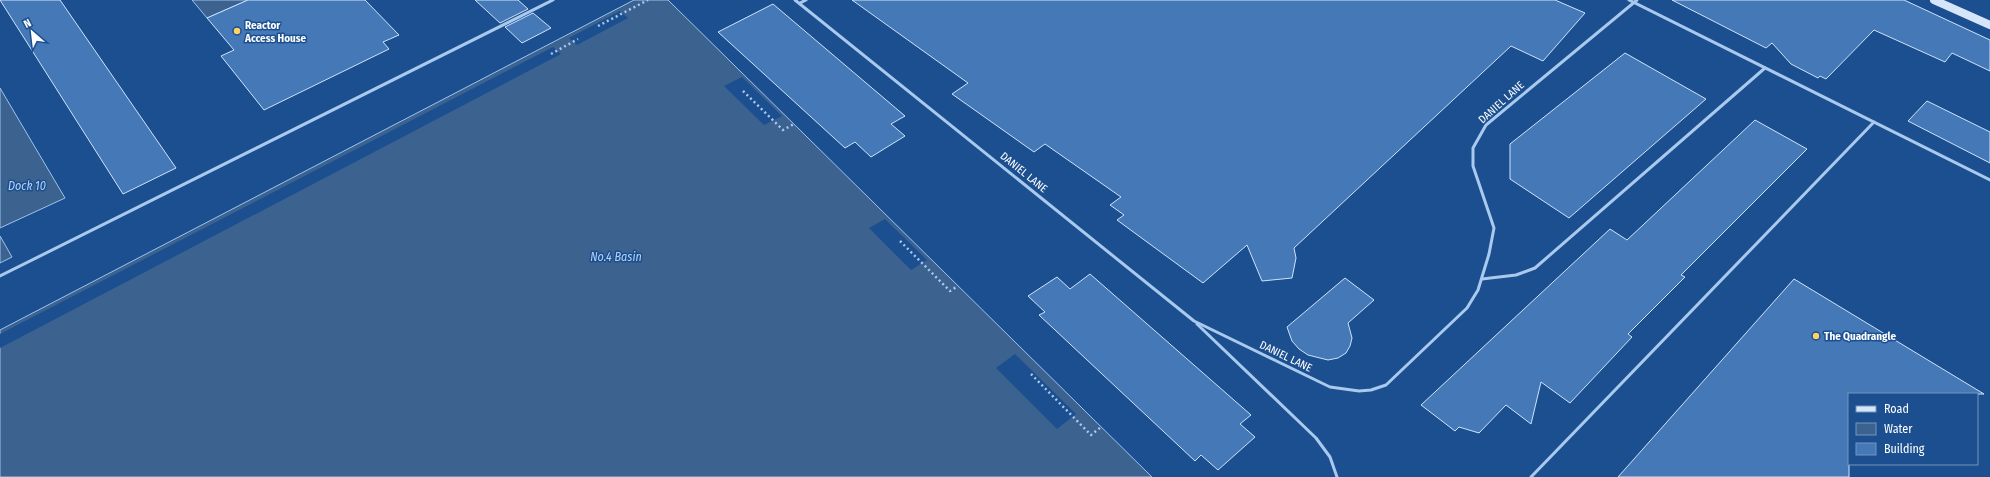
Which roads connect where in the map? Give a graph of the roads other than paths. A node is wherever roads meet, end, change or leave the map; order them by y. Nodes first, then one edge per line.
1 (553, 0) edge
2 (795, 0) edge
3 (806, 0) edge
4 (1629, 0) edge
5 (1934, 0) edge
6 (1635, 1) edge
7 (800, 3) junction
8 (1990, 25) edge
9 (1765, 68) junction
10 (1874, 122) junction
11 (1990, 180) edge
12 (0, 276) edge
13 (1482, 279) junction
14 (1194, 322) junction
15 (1337, 477) edge
16 (1531, 477) edge

1 - 12 lane
2 - 7 lane, DANIEL LANE
3 - 7 lane
4 - 6 lane
5 - 8 main road
6 - 9 lane
6 - 13 lane, DANIEL LANE
7 - 14 lane, DANIEL LANE
9 - 10 lane
9 - 13 lane
10 - 11 lane
10 - 16 lane
13 - 14 lane, DANIEL LANE
14 - 15 lane

